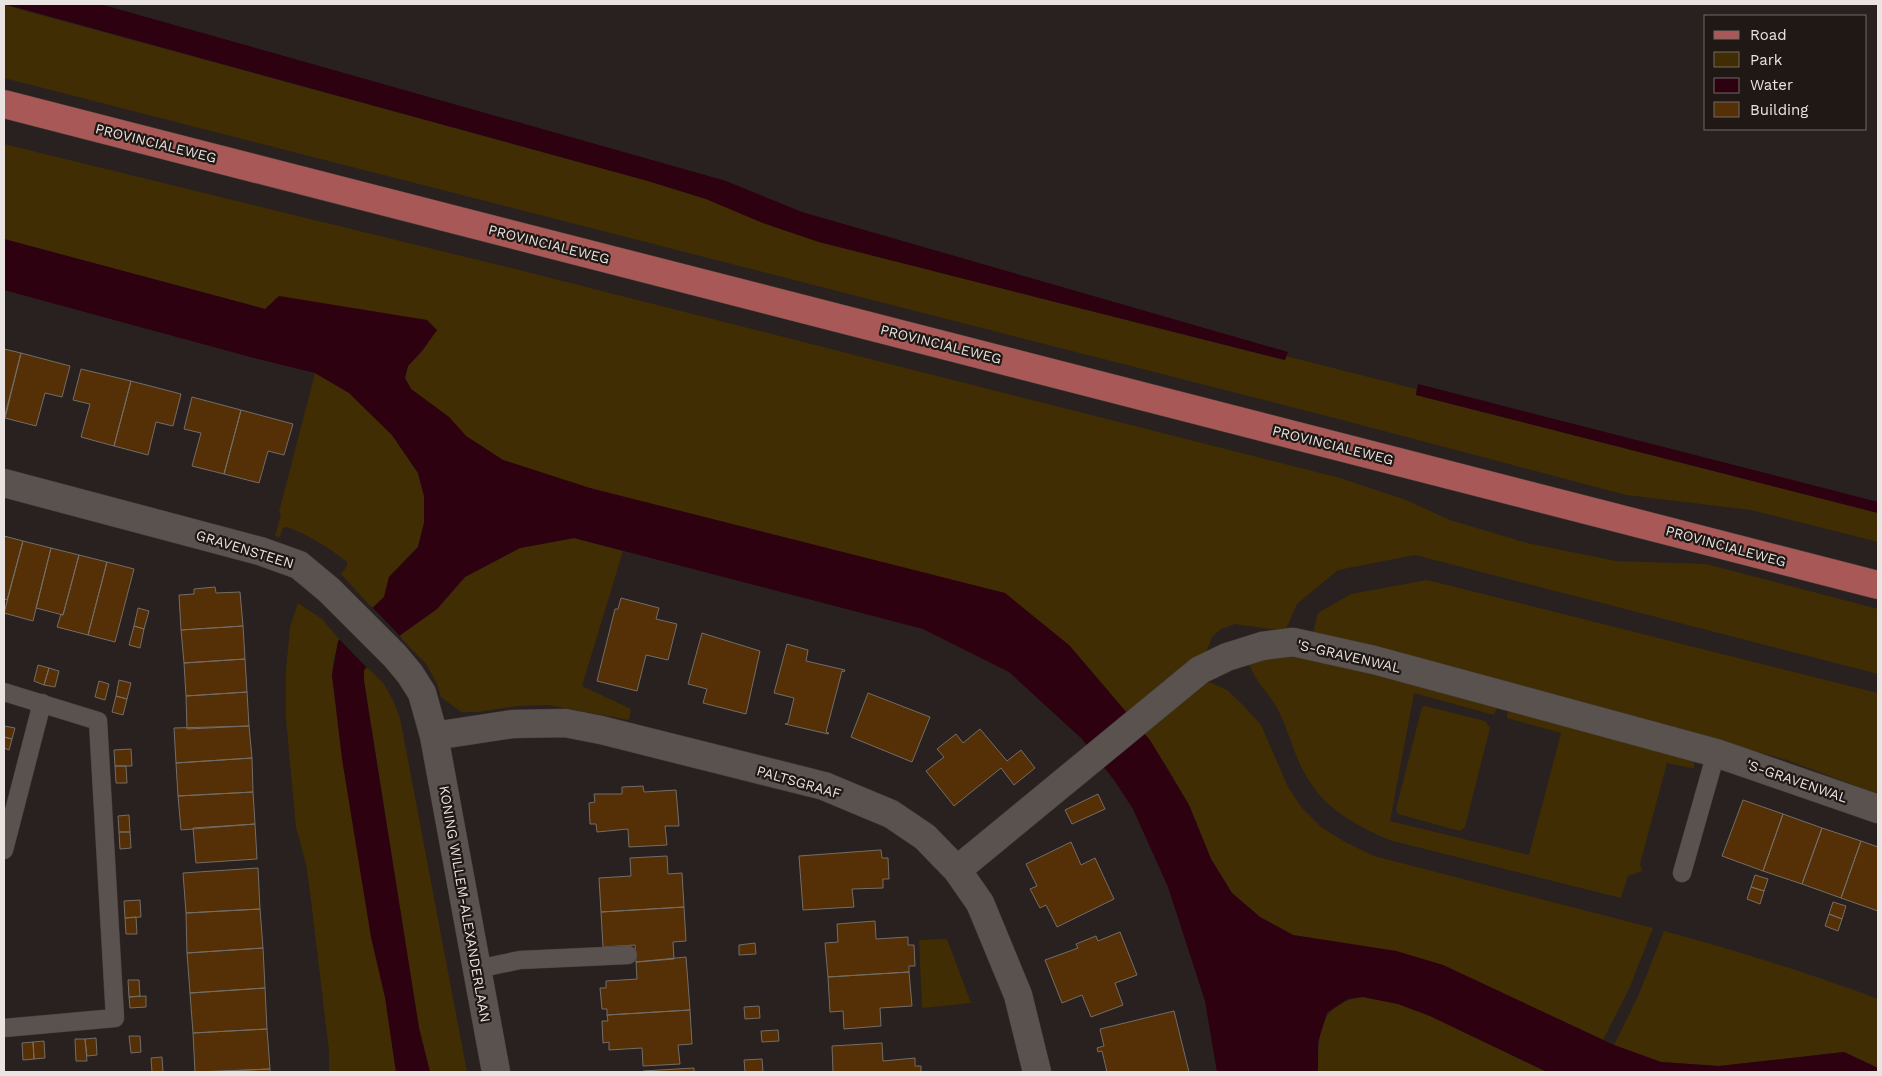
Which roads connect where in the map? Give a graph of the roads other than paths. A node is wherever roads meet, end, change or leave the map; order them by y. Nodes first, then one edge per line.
1 (4, 104) edge
2 (4, 483) edge
3 (1878, 585) edge
4 (4, 692) edge
5 (42, 703) junction
6 (434, 736) junction
7 (1716, 753) junction
8 (1878, 809) edge
9 (4, 850) edge
10 (957, 870) junction
11 (1682, 873) dead end
12 (628, 955) dead end
13 (478, 969) junction
14 (4, 1028) edge
15 (496, 1072) edge
16 (1037, 1072) edge

1 - 3 main road, PROVINCIALEWEG
2 - 6 street, GRAVENSTEEN
4 - 5 lane
5 - 9 lane
5 - 14 lane
6 - 10 street, PALTSGRAAF
6 - 13 street, KONING WILLEM-ALEXANDERLAAN
7 - 8 street, 'S-GRAVENWAL
7 - 10 street, 'S-GRAVENWAL
7 - 11 lane
10 - 16 street, PALTSGRAAF
12 - 13 lane
13 - 15 street, KONING WILLEM-ALEXANDERLAAN

